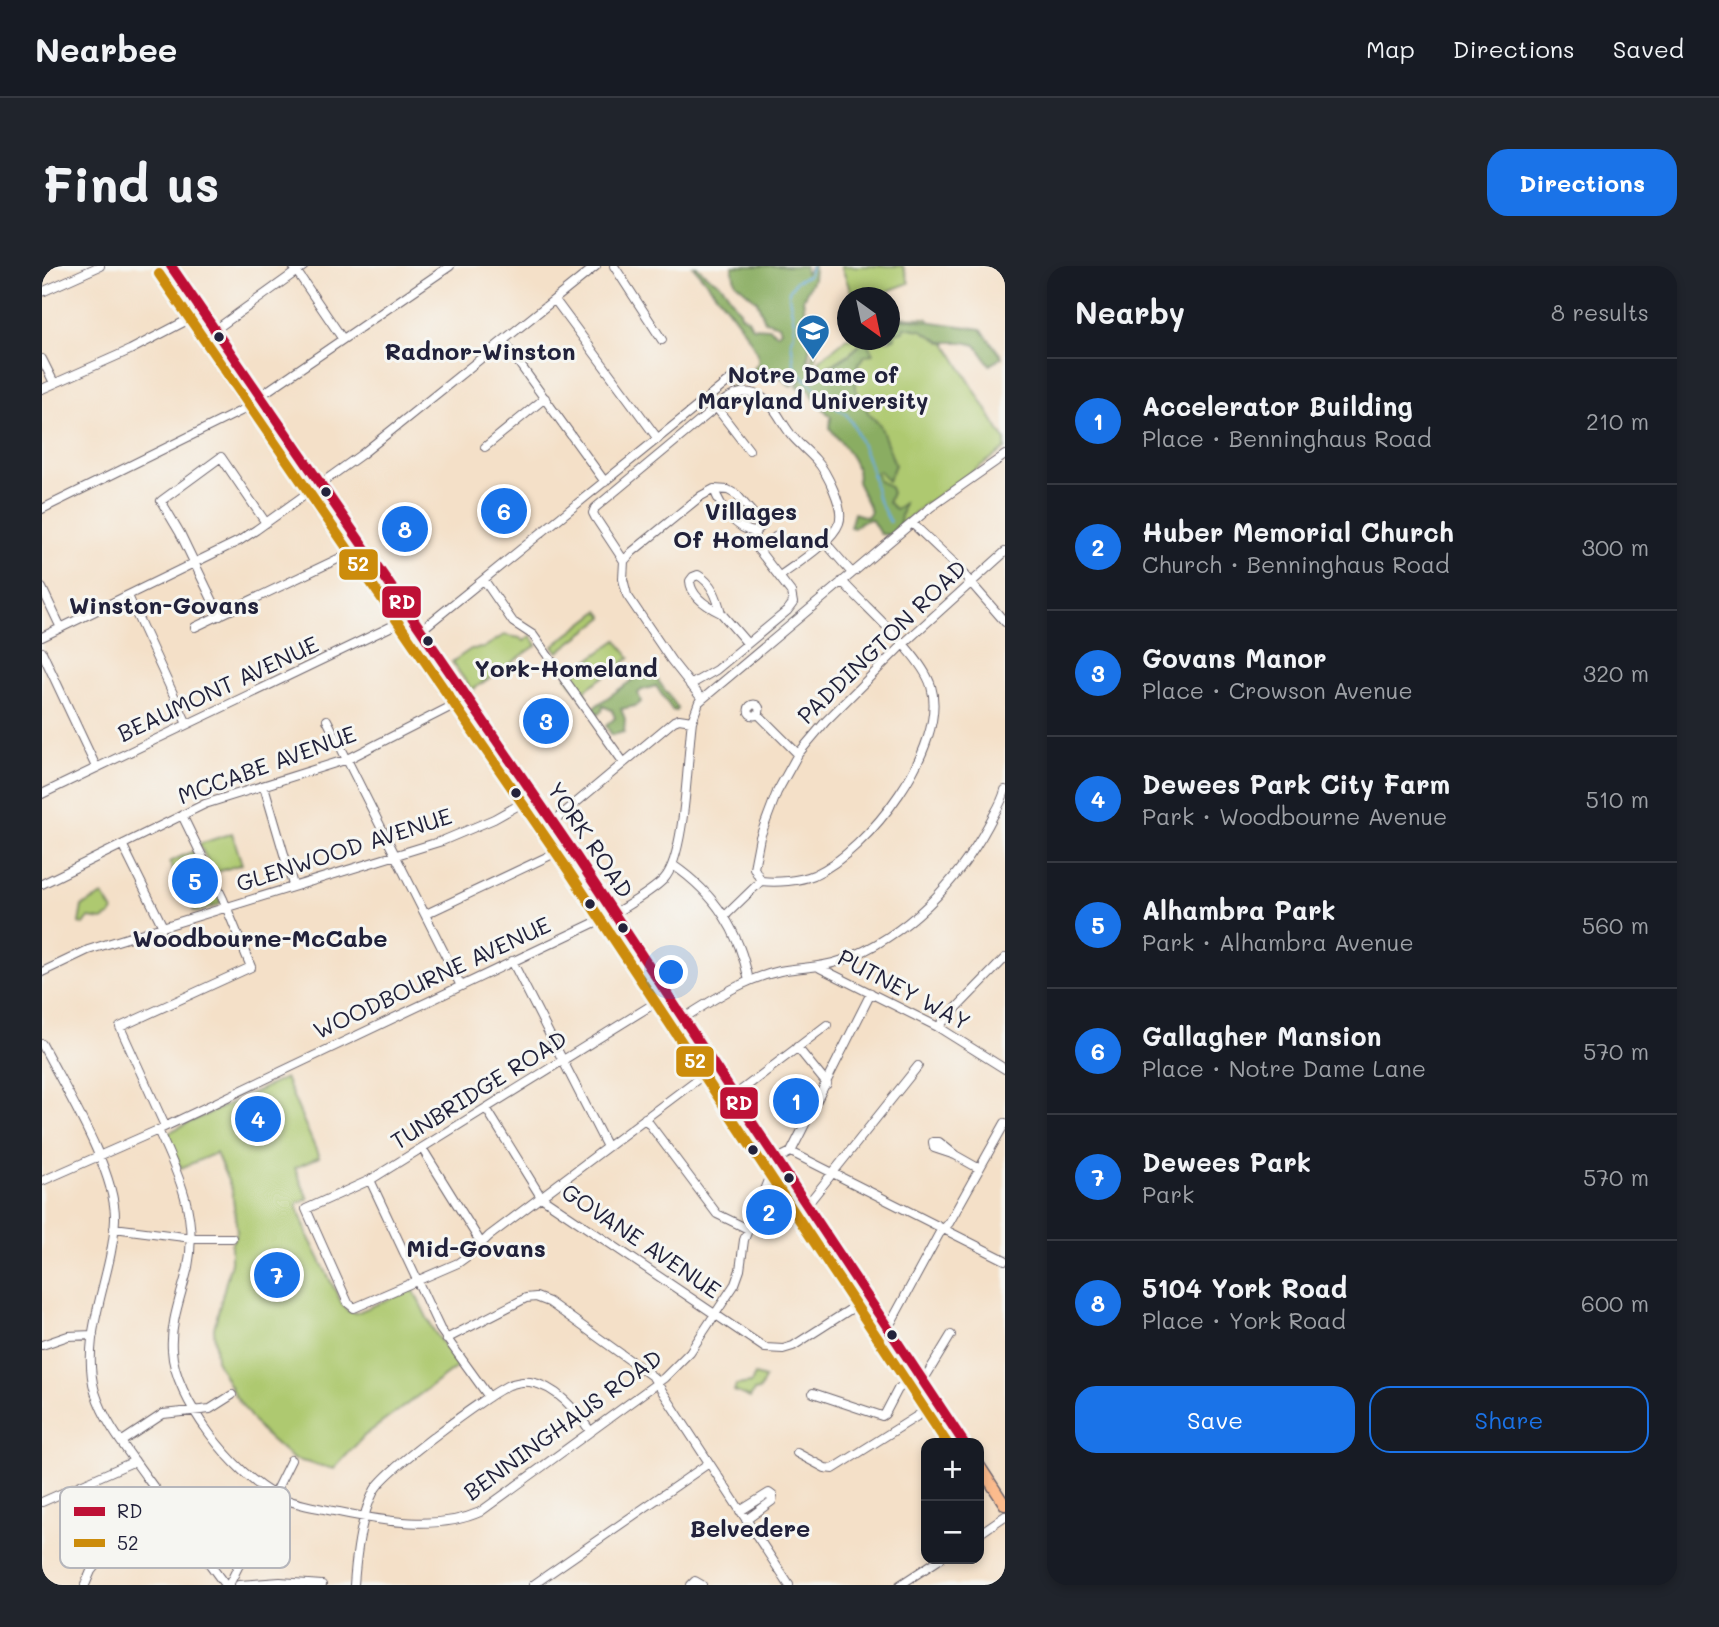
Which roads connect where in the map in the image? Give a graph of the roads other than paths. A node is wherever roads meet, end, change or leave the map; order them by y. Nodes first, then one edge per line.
1 (100, 266) edge
2 (171, 266) edge
3 (450, 266) edge
4 (596, 266) edge
5 (614, 266) edge
6 (298, 268) edge
7 (42, 292) edge
8 (555, 300) junction
9 (203, 312) junction
10 (215, 330) junction
11 (342, 338) junction
12 (662, 340) dead end
13 (503, 341) junction
14 (42, 359) edge
15 (736, 375) dead end
16 (54, 383) junction
17 (42, 389) edge
18 (260, 396) junction
19 (545, 398) junction
20 (716, 407) junction
21 (658, 439) junction
22 (485, 447) dead end
23 (750, 450) dead end
24 (1005, 455) edge
25 (605, 482) junction
26 (320, 486) junction
27 (714, 489) junction
28 (42, 509) edge
29 (266, 523) junction
30 (912, 523) junction
31 (755, 532) junction
32 (779, 534) dead end
33 (824, 541) junction
34 (363, 547) junction
35 (759, 551) junction
36 (1005, 552) edge
37 (624, 561) junction
38 (194, 562) junction
39 (852, 573) junction
40 (780, 576) junction
41 (484, 580) junction
42 (842, 581) junction
43 (971, 581) junction
44 (42, 588) edge
45 (128, 596) junction
46 (721, 612) junction
47 (220, 616) junction
48 (411, 618) junction
49 (1005, 622) edge
50 (195, 627) dead end
51 (61, 628) junction
52 (421, 631) junction
53 (42, 637) edge
54 (747, 643) junction
55 (902, 645) junction
56 (42, 652) edge
57 (690, 685) junction
58 (466, 697) junction
59 (702, 699) junction
60 (758, 714) dead end
61 (327, 720) dead end
62 (692, 721) junction
63 (187, 724) junction
64 (798, 754) junction
65 (348, 759) junction
66 (624, 763) junction
67 (96, 768) junction
68 (264, 786) junction
69 (1005, 790) edge
70 (42, 794) edge
71 (535, 796) junction
72 (1003, 806) edge
73 (182, 815) junction
74 (553, 822) junction
75 (123, 846) junction
76 (570, 846) junction
77 (395, 855) junction
78 (673, 865) junction
79 (761, 881) junction
80 (42, 884) edge
81 (293, 885) junction
82 (226, 907) junction
83 (615, 913) junction
84 (426, 914) junction
85 (726, 915) junction
86 (163, 927) junction
87 (1005, 958) edge
88 (512, 961) junction
89 (820, 968) junction
90 (42, 972) edge
91 (749, 981) junction
92 (461, 986) junction
93 (871, 993) junction
94 (668, 995) junction
95 (684, 1018) junction
96 (827, 1025) dead end
97 (938, 1027) junction
98 (42, 1044) edge
99 (797, 1047) junction
100 (563, 1060) junction
101 (715, 1066) junction
102 (918, 1066) dead end
103 (1005, 1069) edge
104 (827, 1084) junction
105 (735, 1095) junction
106 (486, 1108) junction
107 (645, 1118) junction
108 (1005, 1123) edge
109 (161, 1128) junction
110 (607, 1147) junction
111 (422, 1149) junction
112 (791, 1152) junction
113 (955, 1155) dead end
114 (99, 1157) junction
115 (777, 1159) junction
116 (978, 1168) junction
117 (834, 1174) junction
118 (370, 1180) junction
119 (42, 1181) edge
120 (541, 1197) junction
121 (807, 1205) junction
122 (114, 1228) junction
123 (748, 1229) junction
124 (943, 1229) junction
125 (192, 1238) junction
126 (232, 1238) dead end
127 (481, 1243) junction
128 (1005, 1260) edge
129 (416, 1282) junction
130 (868, 1298) junction
131 (715, 1315) junction
132 (888, 1328) junction
133 (93, 1335) junction
134 (951, 1335) dead end
135 (446, 1339) junction
136 (42, 1345) edge
137 (921, 1377) junction
138 (657, 1383) junction
139 (813, 1393) dead end
140 (232, 1395) dead end
141 (489, 1397) junction
142 (938, 1403) junction
143 (195, 1411) junction
144 (591, 1432) junction
145 (961, 1438) edge
146 (121, 1442) junction
147 (797, 1453) dead end
148 (292, 1460) dead end
149 (135, 1461) junction
150 (709, 1463) junction
151 (984, 1473) edge
152 (76, 1487) edge
153 (154, 1487) edge
154 (264, 1487) edge
155 (278, 1487) edge
156 (60, 1494) edge
157 (290, 1500) edge
158 (42, 1502) edge
159 (1005, 1505) edge
160 (740, 1511) junction
161 (1005, 1516) edge
162 (366, 1517) junction
163 (746, 1520) junction
164 (984, 1531) edge
165 (932, 1564) edge
166 (93, 1568) edge
167 (214, 1568) edge
168 (237, 1568) edge
169 (85, 1585) edge
170 (227, 1585) edge
171 (239, 1585) edge
172 (322, 1585) edge
173 (354, 1585) edge
174 (533, 1585) edge
175 (691, 1585) edge
176 (702, 1585) edge
177 (789, 1585) edge
178 (900, 1585) edge

1 - 7 street
2 - 9 main road, YORK ROAD
3 - 11 street
4 - 8 street
5 - 12 street
6 - 10 street
6 - 11 street
8 - 13 street
8 - 21 street
9 - 10 main road, YORK ROAD
9 - 16 street
10 - 18 main road, YORK ROAD
11 - 18 street
13 - 19 street
13 - 26 street
14 - 16 street
15 - 21 street
16 - 17 street
18 - 26 main road, YORK ROAD
18 - 28 street
19 - 22 street
19 - 25 street
20 - 23 street
20 - 33 street
20 - 37 street
21 - 25 street
24 - 30 street
25 - 41 street
26 - 29 street
26 - 34 main road, YORK ROAD
27 - 31 street
27 - 31 street
27 - 37 street
29 - 38 street
29 - 38 street
30 - 39 street
30 - 43 street
31 - 35 street
32 - 35 street
33 - 39 street
33 - 40 street
34 - 47 street
34 - 48 main road, YORK ROAD
35 - 40 street
36 - 43 street, PADDINGTON ROAD
37 - 57 street
38 - 45 street
38 - 47 street
39 - 42 street
40 - 54 street
41 - 52 street
41 - 66 street
42 - 55 street
42 - 59 street
43 - 49 street
43 - 55 street, PADDINGTON ROAD
44 - 51 street
45 - 51 street
45 - 63 street
46 - 46 street
46 - 54 street
47 - 50 street
48 - 52 main road, YORK ROAD
48 - 63 street, BEAUMONT AVENUE
51 - 53 street
52 - 58 main road, YORK ROAD
54 - 57 street
55 - 64 street, PADDINGTON ROAD
55 - 79 street
56 - 67 street
57 - 59 street
58 - 65 street, MCCABE AVENUE
58 - 71 main road, YORK ROAD
59 - 62 street
60 - 64 street
61 - 65 street
62 - 66 street
62 - 78 street
63 - 67 street, BEAUMONT AVENUE
64 - 79 street, PADDINGTON ROAD
65 - 68 street, MCCABE AVENUE
65 - 77 street
66 - 74 street
67 - 70 street, BEAUMONT AVENUE
68 - 73 street, MCCABE AVENUE
68 - 81 street
69 - 72 street
71 - 74 main road, YORK ROAD
71 - 77 street, GLENWOOD AVENUE
72 - 89 street
73 - 75 street, MCCABE AVENUE
73 - 82 street
74 - 76 main road, YORK ROAD
75 - 80 street, MCCABE AVENUE
75 - 86 street
76 - 83 main road, YORK ROAD
76 - 84 street
77 - 81 street, GLENWOOD AVENUE
77 - 84 street
78 - 83 street, WOODBOURNE AVENUE
78 - 85 street
79 - 85 street
81 - 82 street, GLENWOOD AVENUE
82 - 86 street, GLENWOOD AVENUE
82 - 109 street, BENNINGHAUS ROAD
83 - 88 street, WOODBOURNE AVENUE
83 - 94 main road, YORK ROAD
84 - 92 street
85 - 91 street
86 - 90 street, GLENWOOD AVENUE
87 - 97 street
88 - 92 street, WOODBOURNE AVENUE
88 - 100 street
89 - 91 street
89 - 93 street, PUTNEY WAY
91 - 95 street
92 - 109 street, WOODBOURNE AVENUE
93 - 97 street, PUTNEY WAY
93 - 104 street
94 - 95 main road, YORK ROAD
94 - 100 street, TUNBRIDGE ROAD
95 - 101 main road, YORK ROAD
96 - 99 street
97 - 103 street, PUTNEY WAY
98 - 114 street
99 - 104 street
99 - 105 street
100 - 106 street, TUNBRIDGE ROAD
100 - 110 street
101 - 105 main road, YORK ROAD
101 - 107 street
102 - 117 street
104 - 112 street
105 - 115 main road, YORK ROAD
106 - 111 street, TUNBRIDGE ROAD
106 - 120 street, GOVANE AVENUE
107 - 110 street
107 - 123 street
108 - 116 street
109 - 114 street, WOODBOURNE AVENUE
109 - 125 street, BENNINGHAUS ROAD
110 - 120 street
111 - 118 street, TUNBRIDGE ROAD
111 - 127 street
112 - 115 street
112 - 117 street
113 - 116 street
114 - 119 street, WOODBOURNE AVENUE
114 - 122 street
115 - 121 main road, YORK ROAD
115 - 123 street, BENNINGHAUS ROAD
116 - 124 street
117 - 121 street
117 - 124 street
118 - 129 street
118 - 129 street, TUNBRIDGE ROAD
120 - 127 street
120 - 131 street, GOVANE AVENUE
121 - 130 main road, YORK ROAD
122 - 125 street
122 - 133 street
123 - 131 street, BENNINGHAUS ROAD
124 - 128 street
124 - 132 street
125 - 126 street
125 - 143 street, BENNINGHAUS ROAD
127 - 129 street
129 - 135 street
130 - 131 street, GOVANE AVENUE
130 - 132 main road, YORK ROAD
131 - 138 street, BENNINGHAUS ROAD
132 - 137 main road, YORK ROAD
133 - 136 street
133 - 146 street
134 - 137 street
135 - 138 street
135 - 141 street
137 - 139 street
137 - 142 main road, YORK ROAD
138 - 144 street, BENNINGHAUS ROAD
138 - 150 street
140 - 143 street
141 - 144 street
141 - 162 street
142 - 145 main road, YORK ROAD
142 - 147 street
143 - 146 street
143 - 154 street, BENNINGHAUS ROAD
144 - 162 street, BENNINGHAUS ROAD
146 - 149 street
148 - 155 street
149 - 152 street
149 - 153 street
150 - 160 street
150 - 174 street
151 - 159 main road
156 - 158 street
157 - 162 street, BENNINGHAUS ROAD
160 - 163 street
160 - 163 street
161 - 164 street
162 - 173 street
163 - 177 street
165 - 178 street
166 - 169 street
167 - 170 street
168 - 170 street
171 - 172 street
175 - 176 street

